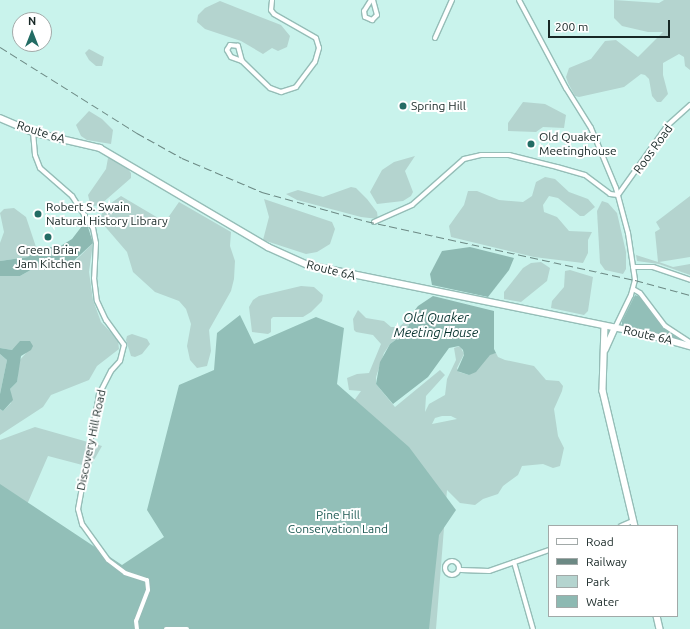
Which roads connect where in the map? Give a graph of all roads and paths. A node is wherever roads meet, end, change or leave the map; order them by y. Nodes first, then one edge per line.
1 (272, 0) edge
2 (372, 0) edge
3 (452, 0) edge
4 (518, 0) edge
5 (522, 2) edge
6 (435, 38) dead end
7 (242, 61) dead end
8 (690, 105) edge
9 (0, 118) edge
10 (33, 132) junction
11 (618, 195) junction
12 (374, 222) dead end
13 (633, 267) junction
14 (690, 280) edge
15 (633, 289) junction
16 (605, 326) junction
17 (615, 328) junction
18 (690, 342) edge
19 (690, 346) edge
20 (604, 352) junction
21 (634, 524) edge
22 (548, 550) edge
23 (514, 562) junction
24 (462, 570) dead end
25 (657, 617) edge
26 (137, 629) edge
27 (166, 629) edge
28 (186, 629) edge
29 (533, 629) edge
30 (660, 629) edge

1 - 7 street
2 - 2 street
3 - 6 street
4 - 5 street
5 - 11 street
8 - 11 street, Roos Road
9 - 10 main road, Route 6A
10 - 16 main road, Route 6A
10 - 26 street, Discovery Hill Road
11 - 12 street
11 - 13 street
13 - 14 street
13 - 15 street
15 - 17 street
15 - 18 street
16 - 17 main road, Route 6A
16 - 20 main road
17 - 19 main road, Route 6A
17 - 20 main road
20 - 21 main road
22 - 23 street
23 - 24 street
23 - 29 street
25 - 30 main road
27 - 28 street

